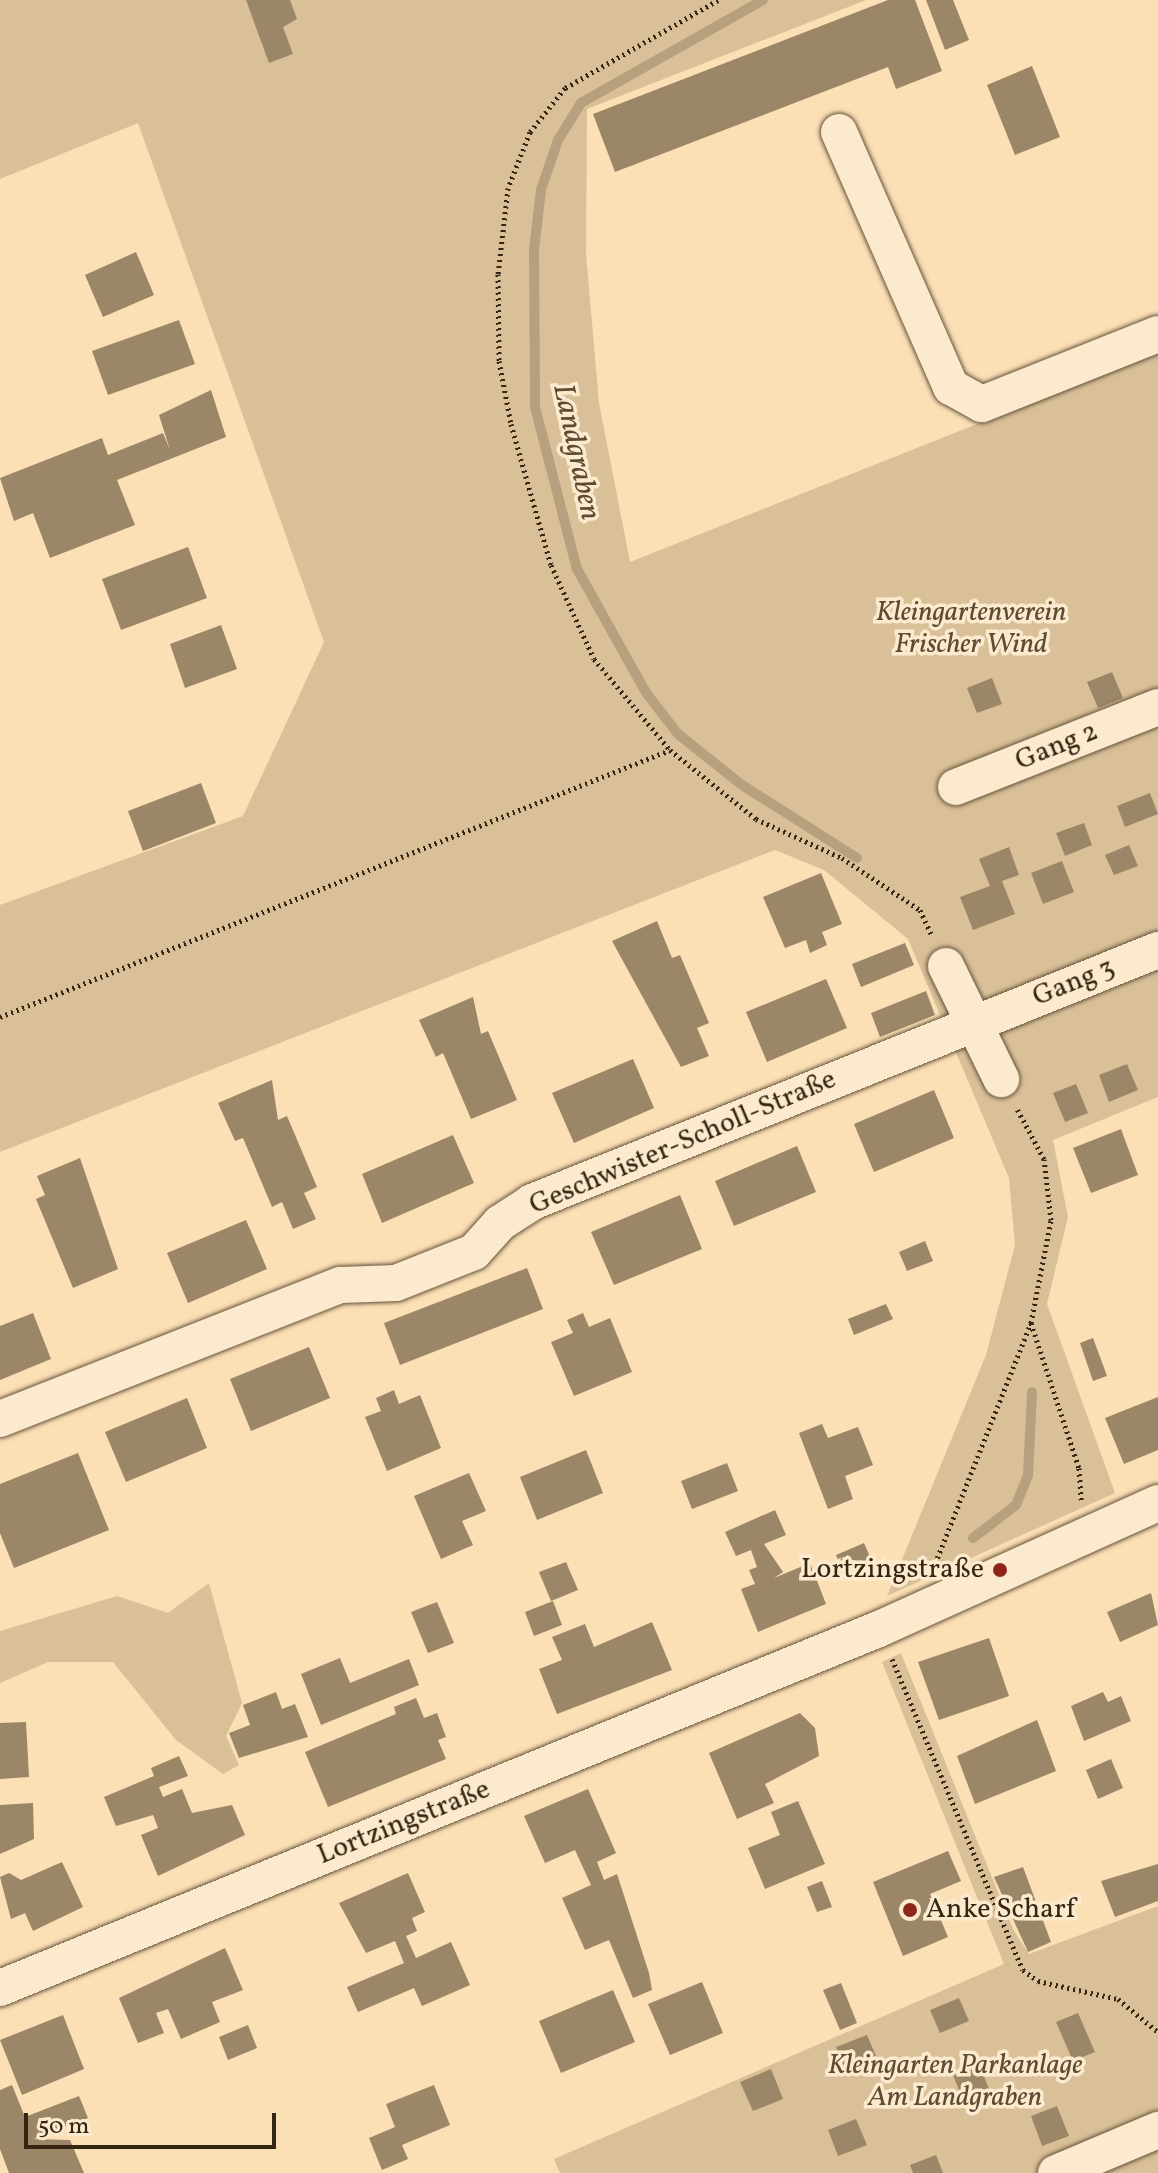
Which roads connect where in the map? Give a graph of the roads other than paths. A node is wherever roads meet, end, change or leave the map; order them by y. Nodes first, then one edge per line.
1 (839, 132) dead end
2 (1158, 334) edge
3 (1158, 707) edge
4 (956, 787) dead end
5 (1158, 950) edge
6 (946, 966) road end
7 (981, 1020) junction
8 (1001, 1079) road end
9 (0, 1419) edge
10 (1158, 1503) edge
11 (0, 1988) edge
12 (1158, 2130) edge
13 (1056, 2173) edge

1 - 2 street
3 - 4 street, Gang 2
5 - 7 street, Gang 3
6 - 7 street
7 - 8 street
7 - 9 street, Geschwister-Scholl-Straße
10 - 11 street, Lortzingstraße
12 - 13 street

